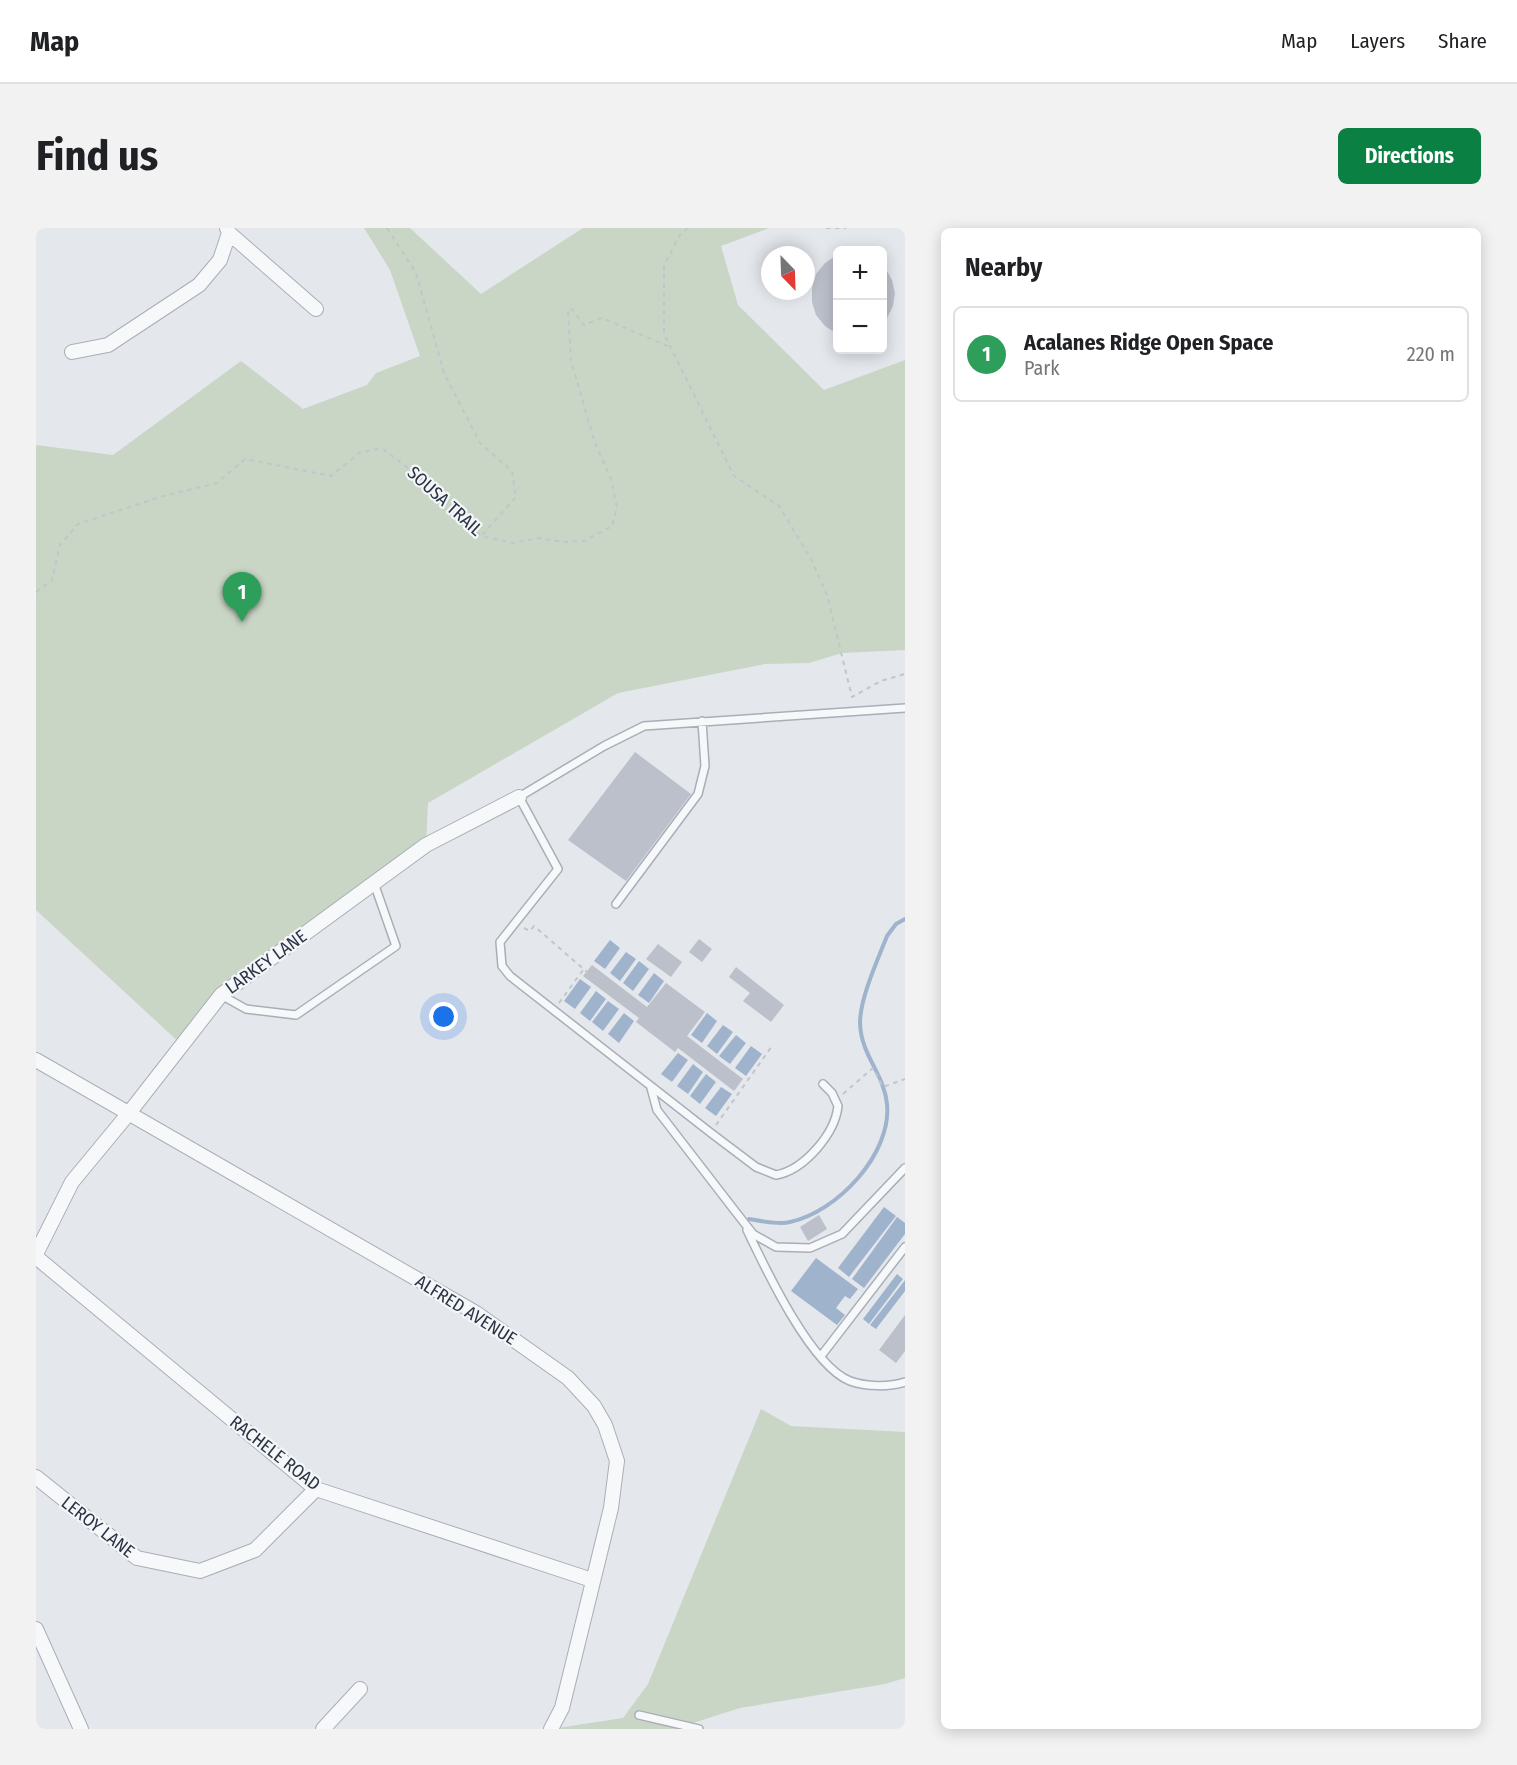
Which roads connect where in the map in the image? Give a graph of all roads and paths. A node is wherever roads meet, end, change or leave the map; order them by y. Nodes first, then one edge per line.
1 (387, 228) edge
2 (688, 228) edge
3 (826, 228) edge
4 (846, 228) edge
5 (228, 231) edge
6 (316, 309) dead end
7 (672, 348) junction
8 (72, 352) dead end
9 (481, 536) junction
10 (36, 592) edge
11 (905, 674) edge
12 (905, 708) edge
13 (702, 721) junction
14 (519, 796) junction
15 (374, 883) junction
16 (616, 904) dead end
17 (513, 923) junction
18 (220, 995) junction
19 (554, 1011) junction
20 (772, 1047) dead end
21 (36, 1060) edge
22 (905, 1079) edge
23 (823, 1084) dead end
24 (651, 1088) junction
25 (835, 1101) junction
26 (129, 1113) junction
27 (711, 1133) junction
28 (905, 1168) edge
29 (743, 1221) junction
30 (905, 1247) edge
31 (36, 1256) edge
32 (821, 1356) junction
33 (905, 1382) edge
34 (36, 1477) edge
35 (316, 1489) junction
36 (592, 1580) junction
37 (36, 1629) edge
38 (360, 1689) dead end
39 (639, 1715) dead end
40 (81, 1729) edge
41 (323, 1729) edge
42 (551, 1729) edge
43 (699, 1729) edge

1 - 9 path
2 - 7 path
3 - 4 path
5 - 6 street
5 - 8 street
7 - 9 path, SOUSA TRAIL
7 - 11 path
9 - 10 path, SOUSA TRAIL
12 - 13 lane
13 - 14 lane
13 - 16 lane
14 - 15 street, LARKEY LANE
14 - 17 lane
15 - 18 street, LARKEY LANE
15 - 18 lane
17 - 19 lane
17 - 19 path
18 - 26 street, LARKEY LANE
19 - 24 lane
20 - 27 path
21 - 26 street, ALFRED AVENUE
22 - 25 path
23 - 25 lane
24 - 27 lane
24 - 29 lane
25 - 27 lane
26 - 31 street, LARKEY LANE
26 - 36 street, ALFRED AVENUE
28 - 29 lane
29 - 32 lane
30 - 32 lane
31 - 35 street, RACHELE ROAD
32 - 33 lane
34 - 35 street, LEROY LANE
35 - 36 street, RACHELE ROAD
36 - 42 street, ALFRED AVENUE
37 - 40 street
38 - 41 street
39 - 43 lane

